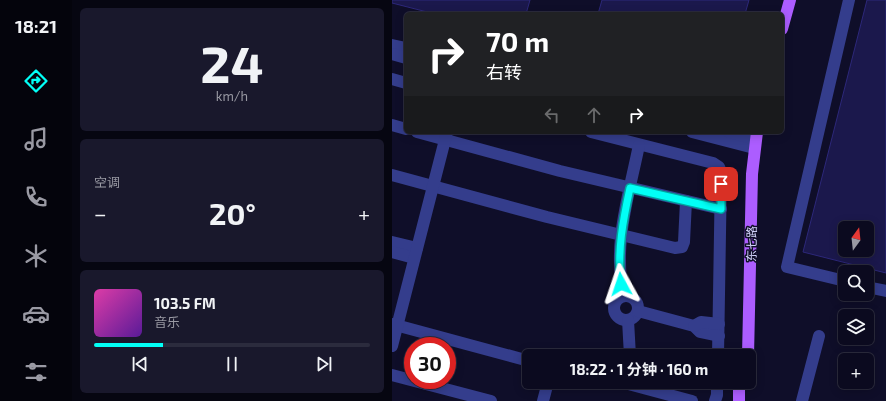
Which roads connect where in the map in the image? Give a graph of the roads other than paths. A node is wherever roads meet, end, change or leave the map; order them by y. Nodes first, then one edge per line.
1 (781, 0) edge
2 (790, 0) edge
3 (849, 0) edge
4 (778, 12) edge
5 (784, 22) edge
6 (392, 45) edge
7 (404, 48) edge
8 (392, 54) edge
9 (404, 57) edge
10 (392, 79) edge
11 (404, 82) edge
12 (392, 125) edge
13 (404, 128) edge
14 (432, 134) edge
15 (598, 134) edge
16 (709, 134) edge
17 (736, 134) edge
18 (446, 136) edge
19 (752, 139) edge
20 (639, 145) junction
21 (392, 175) edge
22 (433, 186) junction
23 (630, 188) junction
24 (686, 201) junction
25 (721, 209) junction
26 (621, 236) junction
27 (392, 242) edge
28 (392, 252) edge
29 (416, 253) junction
30 (838, 279) edge
31 (874, 288) edge
32 (886, 291) edge
33 (624, 296) junction
34 (638, 311) junction
35 (628, 320) junction
36 (395, 324) edge
37 (719, 330) junction
38 (819, 336) dead end
39 (392, 346) edge
40 (630, 349) edge
41 (718, 349) edge
42 (740, 349) edge
43 (748, 349) edge
44 (522, 359) edge
45 (392, 375) edge
46 (546, 389) edge
47 (649, 389) edge
48 (717, 389) edge
49 (739, 389) edge
50 (747, 389) edge
51 (491, 401) edge
52 (543, 401) edge
53 (692, 401) edge
54 (715, 401) edge
55 (739, 401) edge
56 (747, 401) edge
57 (802, 401) edge

1 - 4 main road
2 - 5 main road
3 - 30 street
6 - 7 street
8 - 9 street
10 - 11 street
12 - 13 street
14 - 18 street
15 - 20 street
16 - 19 street
17 - 19 street
18 - 22 street
18 - 23 street
19 - 42 main road, 东七路
19 - 43 main road, 东七路
20 - 23 street
20 - 25 street
21 - 22 street
22 - 26 street
22 - 29 street
23 - 24 street
23 - 26 street
24 - 25 street
24 - 26 street
25 - 37 street
26 - 33 street
27 - 29 street
28 - 29 street
29 - 36 street
31 - 32 street
33 - 34 street
33 - 35 street
34 - 35 street
34 - 37 street
35 - 40 street
36 - 39 street
36 - 44 street
37 - 41 street
38 - 57 street
45 - 51 street
46 - 52 street
47 - 53 street
48 - 54 street
49 - 55 main road
50 - 56 main road

